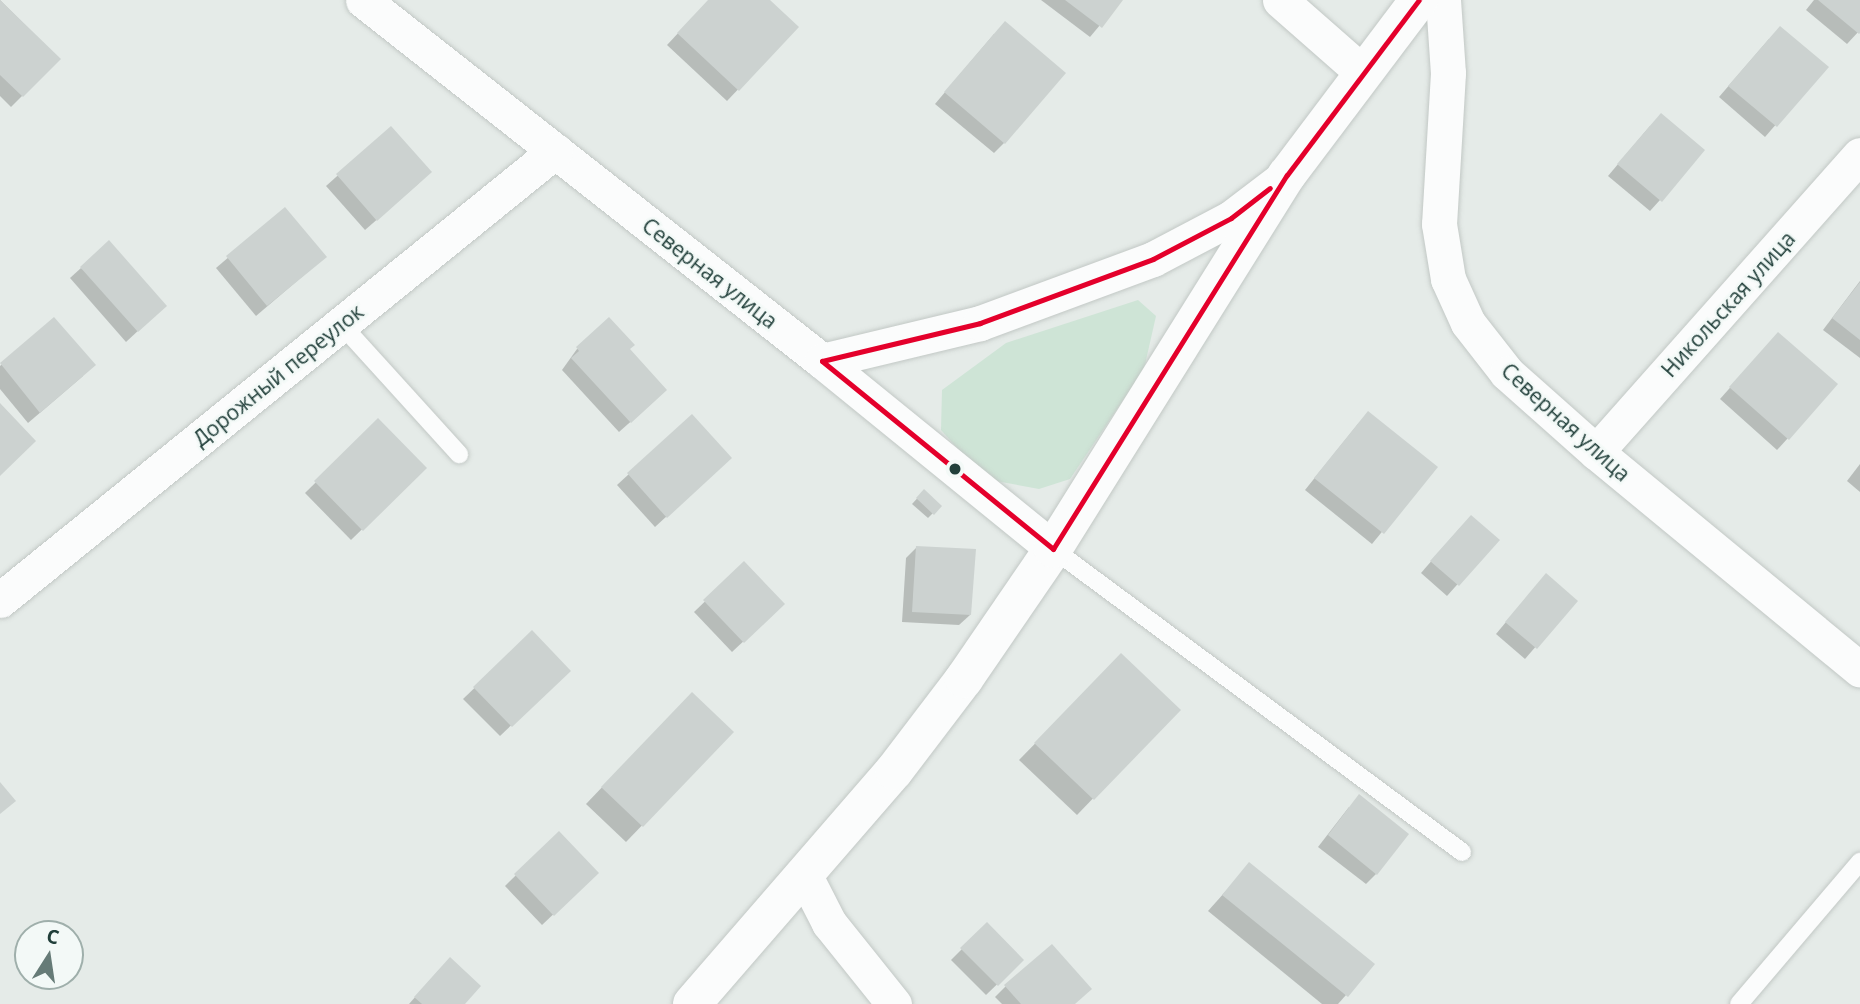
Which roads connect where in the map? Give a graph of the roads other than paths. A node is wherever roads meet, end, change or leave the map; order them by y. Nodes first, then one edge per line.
1 (363, 0) edge
2 (1280, 0) edge
3 (1419, 0) edge
4 (1443, 0) edge
5 (1363, 73) junction
6 (555, 150) junction
7 (1860, 155) edge
8 (1287, 175) junction
9 (341, 324) junction
10 (822, 361) junction
11 (1596, 452) junction
12 (459, 454) dead end
13 (1053, 549) junction
14 (0, 600) edge
15 (1860, 670) edge
16 (1461, 852) dead end
17 (1860, 862) edge
18 (805, 876) junction
19 (692, 1004) edge
20 (894, 1004) edge
21 (1739, 1004) edge

1 - 6 street, Северная улица
2 - 5 street
3 - 5 street
4 - 11 street, Северная улица
5 - 8 street
6 - 9 street, Дорожный переулок
6 - 10 street, Северная улица
7 - 11 street, Никольская улица
8 - 10 street
8 - 13 street
9 - 12 lane
9 - 14 street, Дорожный переулок
10 - 13 street, Северная улица
11 - 15 street, Северная улица
13 - 16 lane
13 - 18 street
17 - 21 lane
18 - 19 street
18 - 20 street

